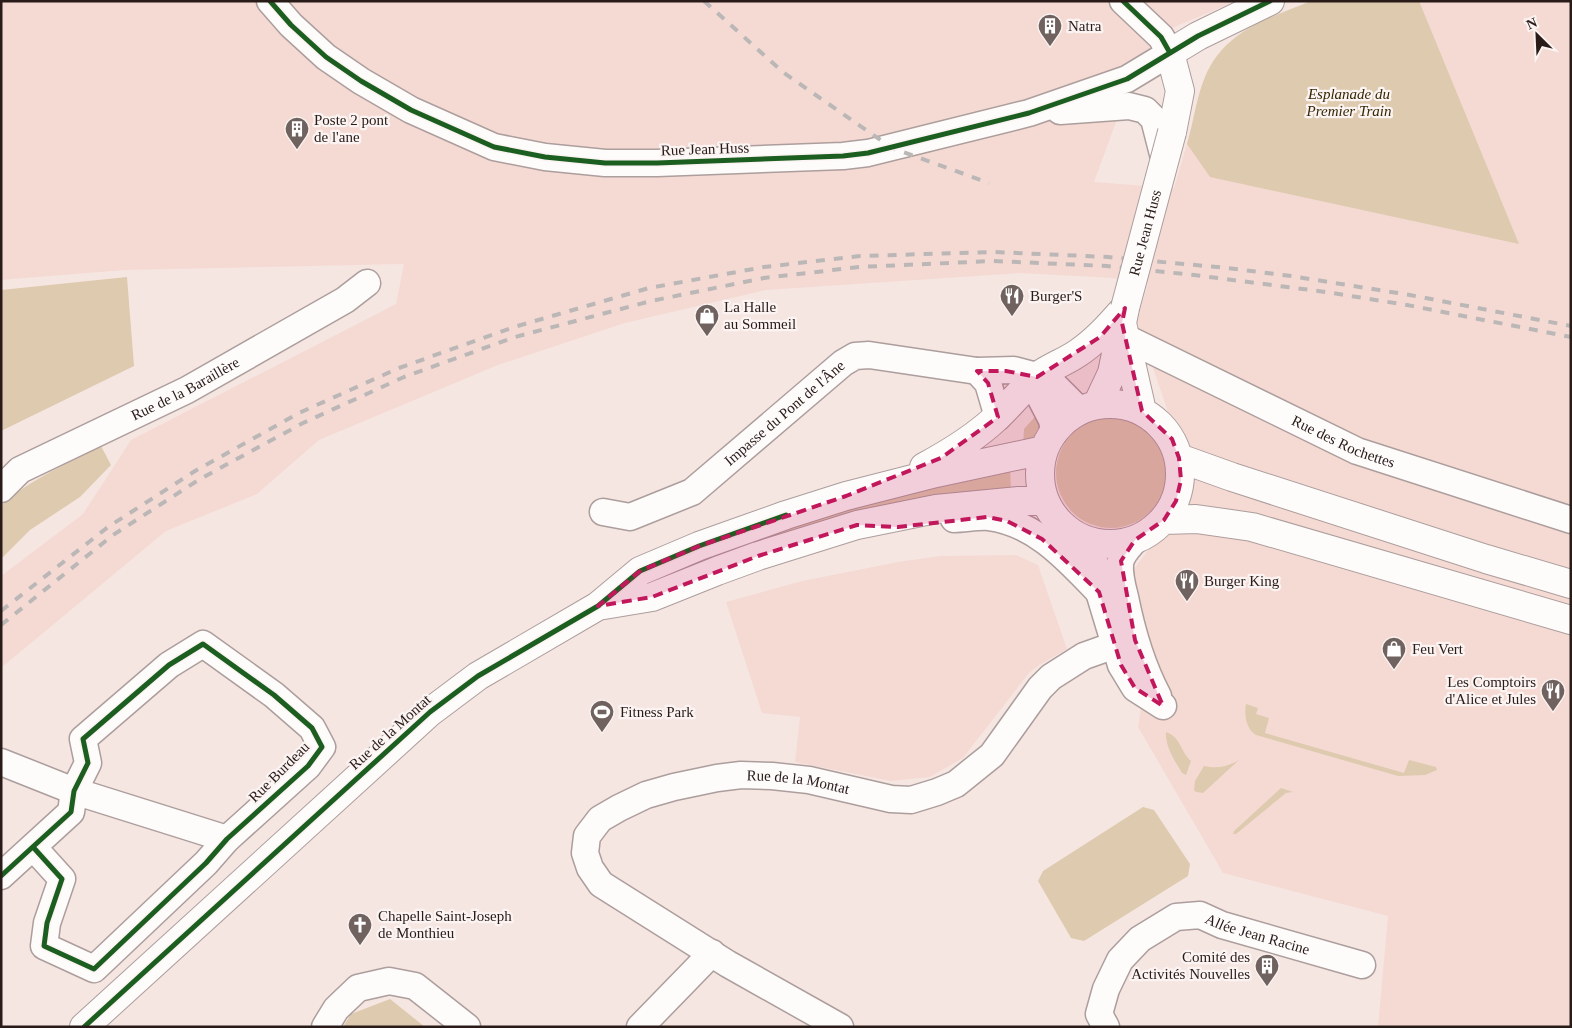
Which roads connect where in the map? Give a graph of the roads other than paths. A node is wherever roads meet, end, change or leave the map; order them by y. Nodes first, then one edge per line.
1 (270, 1) edge
2 (1123, 1) edge
3 (1270, 1) edge
4 (1170, 53) junction
5 (1029, 113) junction
6 (1164, 130) junction
7 (367, 283) dead end
8 (1125, 308) junction
9 (1126, 338) junction
10 (977, 371) junction
11 (1037, 377) junction
12 (1088, 408) junction
13 (1142, 411) junction
14 (998, 416) junction
15 (1049, 442) junction
16 (1179, 458) junction
17 (1, 489) edge
18 (846, 496) junction
19 (1045, 501) junction
20 (603, 512) dead end
21 (1164, 520) junction
22 (1571, 520) edge
23 (856, 525) junction
24 (1081, 538) junction
25 (1135, 540) junction
26 (1571, 584) edge
27 (1099, 592) junction
28 (598, 606) junction
29 (1571, 620) edge
30 (1115, 645) junction
31 (1, 762) edge
32 (72, 802) junction
33 (227, 839) junction
34 (33, 847) junction
35 (1, 876) edge
36 (712, 953) junction
37 (1362, 965) dead end
38 (84, 1027) edge
39 (325, 1027) edge
40 (467, 1027) edge
41 (640, 1027) edge
42 (840, 1027) edge
43 (1106, 1027) edge

1 - 5 street, Rue Jean Huss
2 - 4 street
3 - 4 main road
4 - 5 street, Rue Jean Huss
4 - 6 main road, Rue Jean Huss
5 - 6 street, Rue Jean Huss
6 - 8 main road, Rue Jean Huss, bridge
7 - 17 street, Rue de la Baraillère
8 - 9 main road
8 - 11 main road
8 - 12 main road
9 - 13 main road
9 - 22 street, Rue des Rochettes
10 - 11 street, Impasse du Pont de l'Âne
10 - 14 street
10 - 20 street, Impasse du Pont de l'Âne
11 - 12 street, Impasse du Pont de l'Âne
11 - 14 main road
11 - 15 street
12 - 13 main road
12 - 15 main road
13 - 16 main road
14 - 18 main road
15 - 18 main road, Rue de la Montat
15 - 19 main road
16 - 21 main road
16 - 26 main road
18 - 28 main road, Rue de la Montat
19 - 23 main road, Rue de la Montat
19 - 24 main road
21 - 25 main road
21 - 29 main road
23 - 27 street, Rue de la Montat
23 - 28 main road, Rue de la Montat
24 - 25 main road
24 - 27 street, Rue de la Montat
25 - 30 street, Rue de la Montat
27 - 30 street, Rue de la Montat
28 - 38 main road, Rue de la Montat
30 - 36 street, Rue de la Montat
31 - 32 street
32 - 33 street
32 - 33 street, Rue Burdeau
32 - 34 street
33 - 34 street, Rue Burdeau
34 - 35 street
36 - 41 street
36 - 42 street, Rue de la Montat
37 - 43 street, Allée Jean Racine
39 - 40 street

